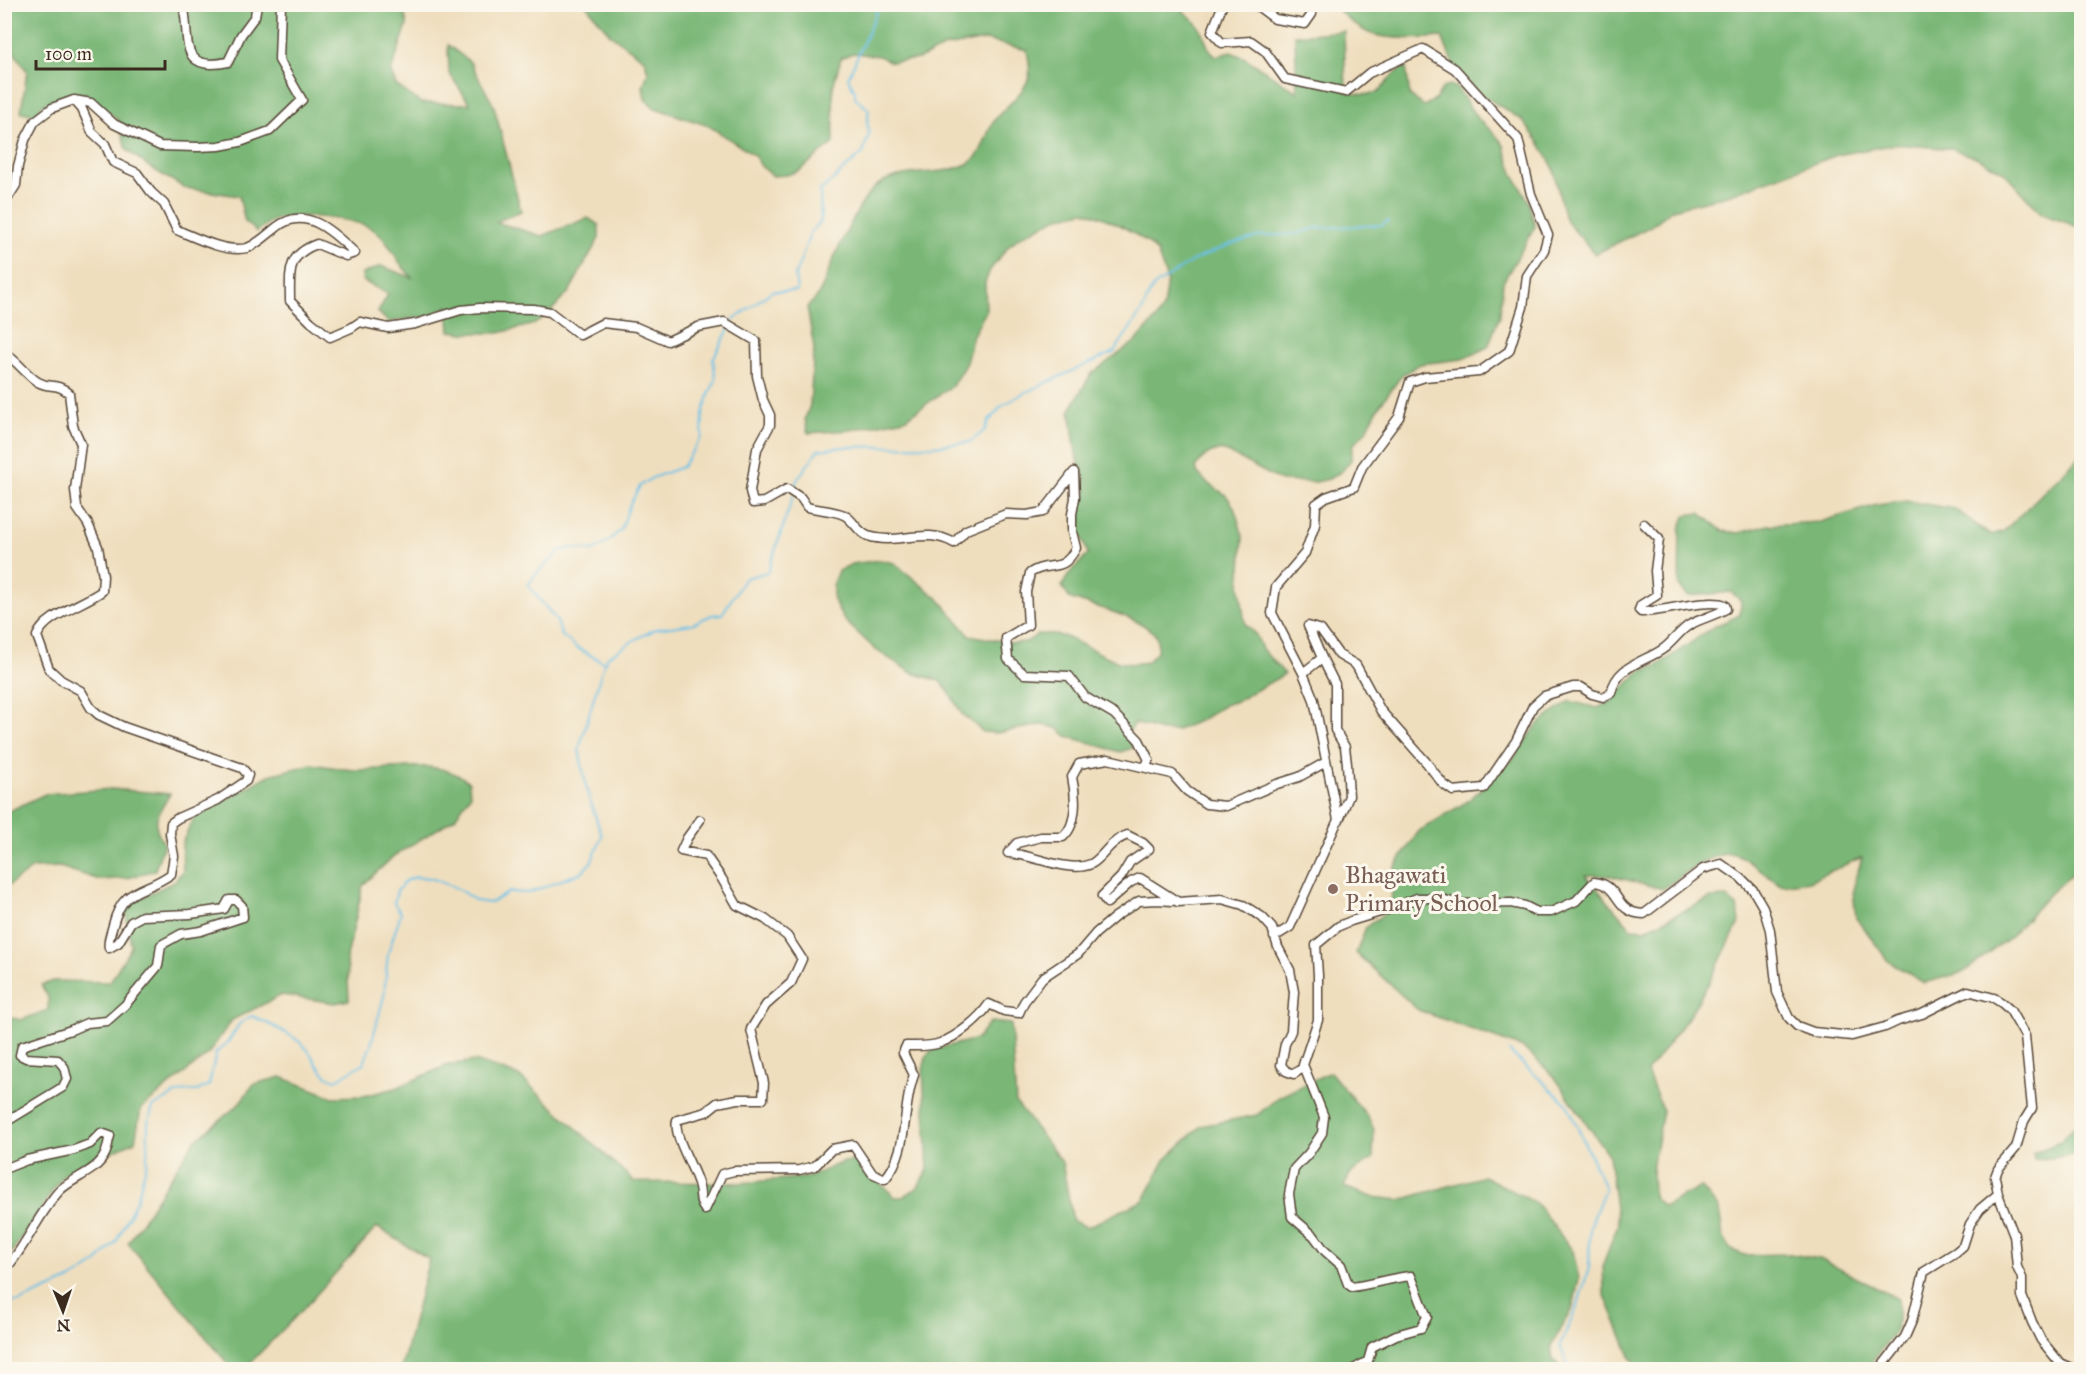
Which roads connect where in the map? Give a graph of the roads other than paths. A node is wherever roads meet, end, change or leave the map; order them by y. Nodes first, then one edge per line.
1 (183, 4) edge
2 (257, 4) edge
3 (281, 4) edge
4 (1223, 4) edge
5 (1255, 4) edge
6 (1310, 4) edge
7 (74, 100) junction
8 (4, 204) edge
9 (4, 353) edge
10 (1644, 524) dead end
11 (1322, 658) junction
12 (1303, 673) junction
13 (1326, 762) junction
14 (1145, 767) junction
15 (700, 820) dead end
16 (1338, 820) junction
17 (1178, 902) junction
18 (1274, 937) junction
19 (1304, 1068) junction
20 (4, 1123) edge
21 (4, 1169) edge
22 (1998, 1194) junction
23 (4, 1271) edge
24 (1352, 1370) edge
25 (1879, 1370) edge
26 (2076, 1370) edge

1 - 2 street
3 - 7 street
4 - 12 street
5 - 6 street
7 - 8 street
7 - 14 street
9 - 20 street
10 - 11 street
11 - 12 street
11 - 16 street
12 - 13 street
13 - 14 street
13 - 16 street
14 - 17 street
15 - 17 street
16 - 18 street
17 - 18 street
18 - 19 street
19 - 22 street
19 - 24 street
21 - 23 street
22 - 25 street
22 - 26 street

